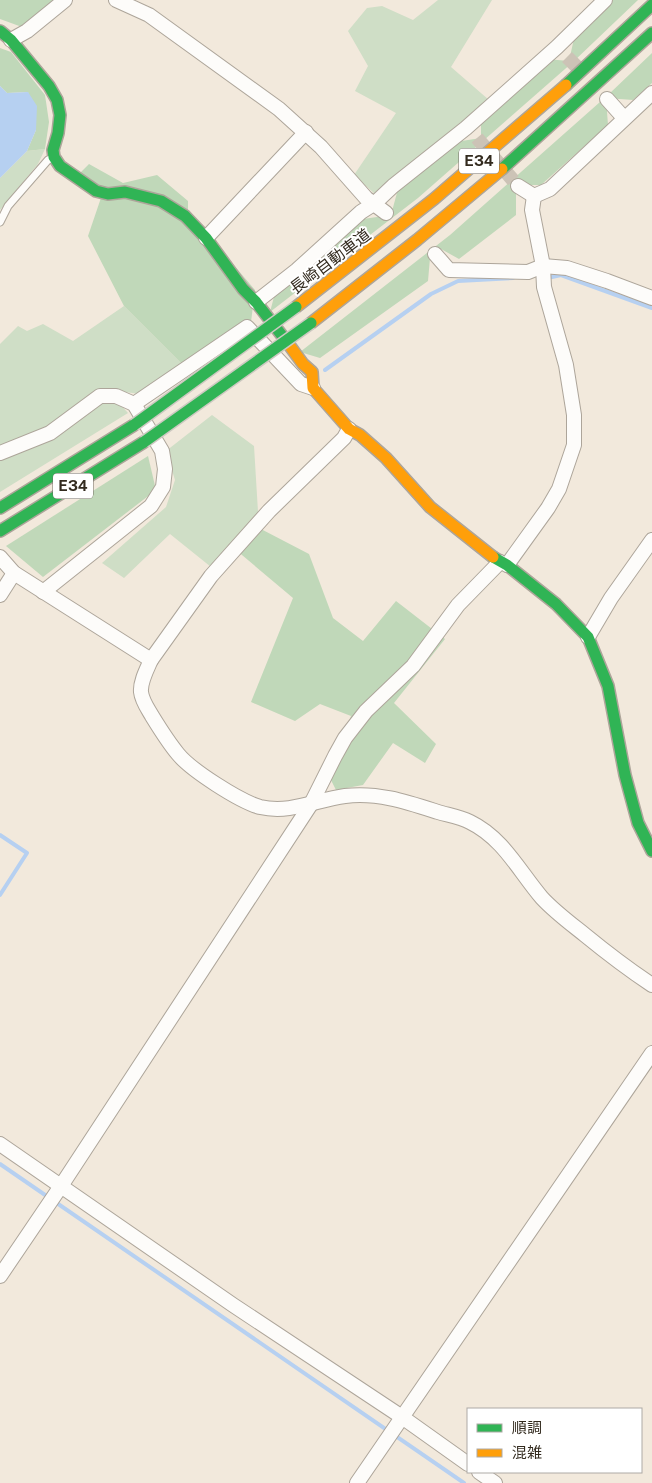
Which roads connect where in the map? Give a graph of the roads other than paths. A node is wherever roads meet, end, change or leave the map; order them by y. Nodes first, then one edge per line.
1 (65, 0) edge
2 (116, 0) edge
3 (605, 0) edge
4 (652, 5) edge
5 (652, 33) edge
6 (5, 35) edge
7 (556, 47) junction
8 (567, 57) tunnel mouth
9 (652, 93) edge
10 (607, 100) dead end
11 (624, 118) junction
12 (466, 128) junction
13 (306, 132) junction
14 (477, 138) tunnel mouth
15 (54, 157) junction
16 (518, 186) tunnel mouth
17 (534, 196) junction
18 (380, 208) junction
19 (0, 222) edge
20 (206, 238) junction
21 (434, 254) dead end
22 (543, 266) junction
23 (652, 298) edge
24 (256, 302) junction
25 (313, 388) junction
26 (134, 404) junction
27 (349, 429) junction
28 (0, 453) edge
29 (0, 508) edge
30 (1, 530) edge
31 (652, 540) edge
32 (0, 557) edge
33 (504, 563) junction
34 (14, 573) junction
35 (43, 592) junction
36 (0, 595) edge
37 (588, 637) junction
38 (152, 660) junction
39 (311, 804) junction
40 (652, 851) edge
41 (652, 984) edge
42 (652, 1053) edge
43 (0, 1144) edge
44 (61, 1186) junction
45 (0, 1276) edge
46 (402, 1417) junction
47 (467, 1463) edge
48 (480, 1473) edge
49 (357, 1483) edge
50 (495, 1483) edge

1 - 6 street
2 - 13 street
3 - 7 street
4 - 29 main road, 長崎自動車道 / E34, bridge
5 - 30 main road, E34, bridge
6 - 15 main road
7 - 8 street
7 - 12 street
9 - 11 street
10 - 11 street
11 - 17 street
12 - 14 street
12 - 18 street
13 - 18 street
13 - 20 street
15 - 19 lane
15 - 20 main road
16 - 17 street
17 - 22 street
18 - 24 street
20 - 24 main road
21 - 22 street
22 - 23 street
22 - 33 street
24 - 25 main road
25 - 26 street
25 - 27 main road
26 - 28 street
26 - 35 street
27 - 33 main road
27 - 38 street
31 - 37 street
32 - 34 street
33 - 37 main road
33 - 39 street
34 - 35 street
34 - 36 street
35 - 38 street
37 - 40 main road
38 - 39 street
39 - 41 street
39 - 44 street
42 - 46 street
43 - 44 street
44 - 45 street
44 - 46 street
46 - 47 street
46 - 49 street
48 - 50 street

